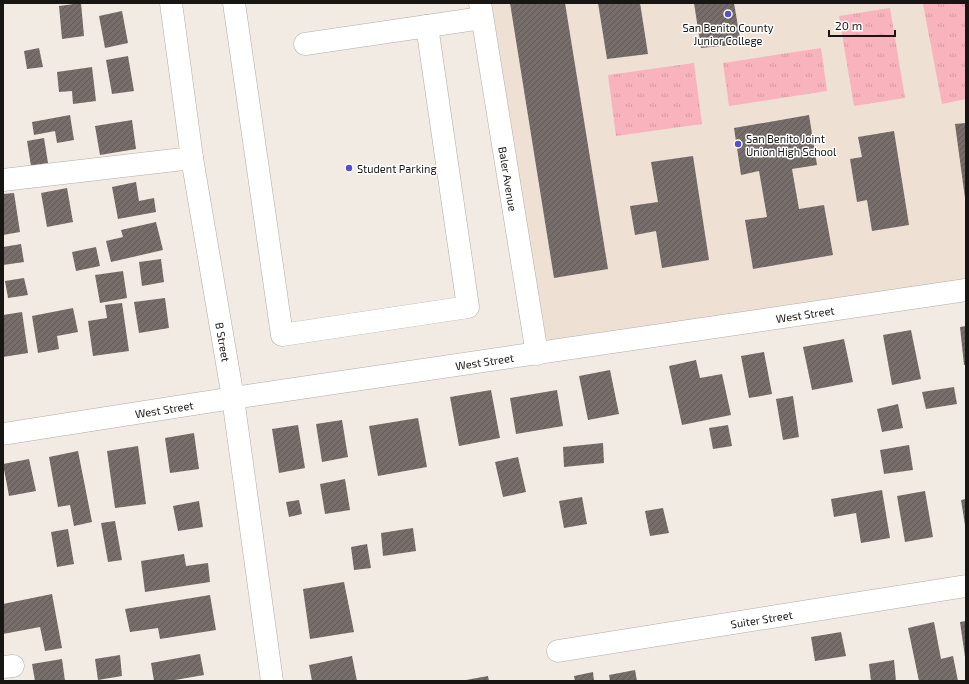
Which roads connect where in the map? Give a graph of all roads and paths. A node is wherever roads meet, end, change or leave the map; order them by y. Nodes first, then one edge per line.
1 (171, 3) edge
2 (234, 3) edge
3 (481, 10) edge
4 (427, 26) junction
5 (305, 44) dead end
6 (192, 158) junction
7 (3, 180) edge
8 (966, 290) edge
9 (537, 354) junction
10 (232, 398) junction
11 (3, 434) edge
12 (966, 586) edge
13 (558, 651) dead end
14 (272, 681) edge

1 - 6 street, B Street
2 - 4 street
3 - 4 street
3 - 9 street, Baler Avenue
4 - 5 street
6 - 7 street
6 - 10 street, B Street
8 - 9 street, West Street
9 - 10 street, West Street
10 - 11 street, West Street
10 - 14 street, B Street
12 - 13 street, Suiter Street

